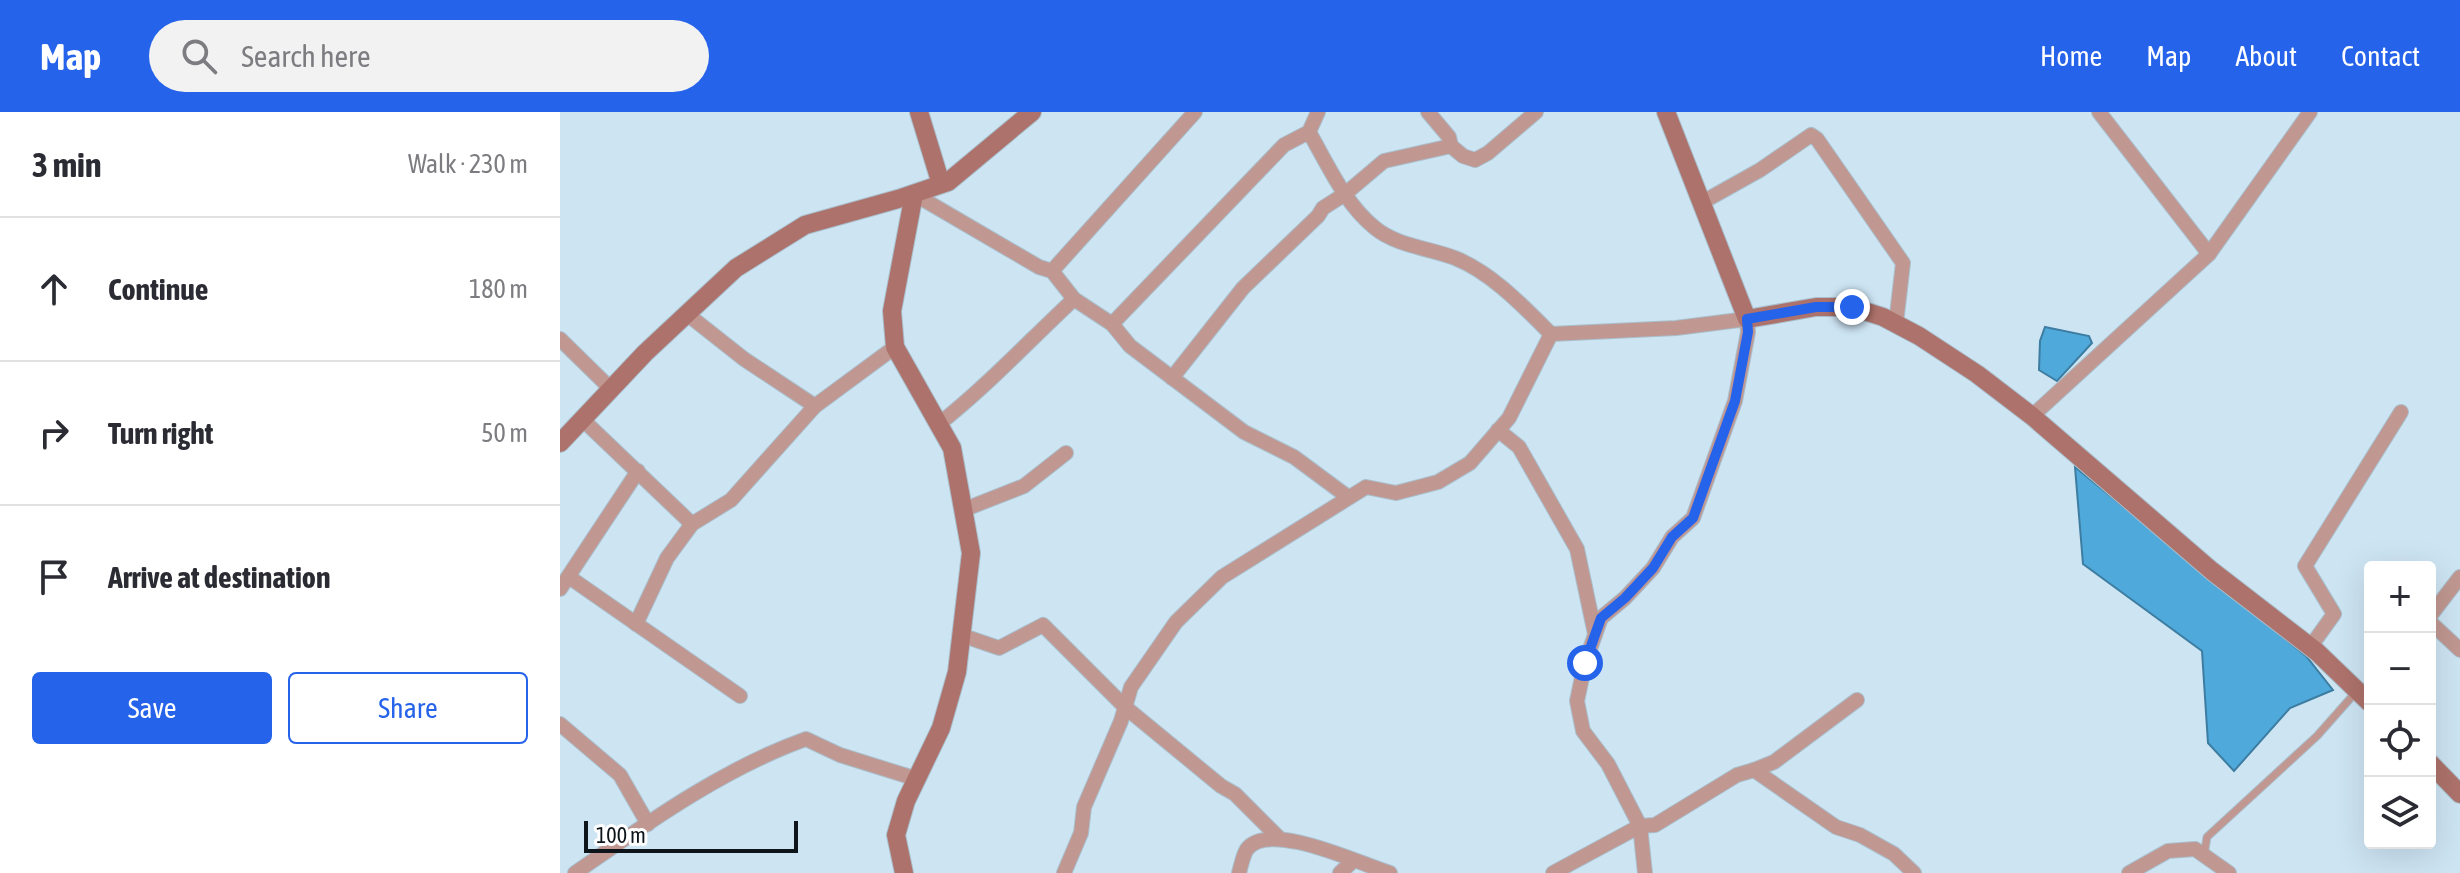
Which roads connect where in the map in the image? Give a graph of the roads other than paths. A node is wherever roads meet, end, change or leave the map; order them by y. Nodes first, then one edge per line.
1 (919, 112) edge
2 (1032, 112) edge
3 (1195, 112) edge
4 (1318, 112) edge
5 (1428, 112) edge
6 (1536, 112) edge
7 (1666, 112) edge
8 (2099, 112) edge
9 (2310, 112) edge
10 (1309, 132) junction
11 (1451, 146) junction
12 (941, 184) junction
13 (914, 194) junction
14 (1345, 194) junction
15 (1701, 203) junction
16 (2209, 254) junction
17 (1052, 271) junction
18 (1074, 299) junction
19 (687, 314) junction
20 (1747, 319) junction
21 (1896, 323) junction
22 (1112, 324) junction
23 (1551, 334) junction
24 (560, 339) edge
25 (895, 347) junction
26 (1172, 378) junction
27 (611, 389) junction
28 (815, 406) junction
29 (2401, 412) dead end
30 (2032, 416) junction
31 (582, 419) junction
32 (939, 424) junction
33 (1498, 430) junction
34 (560, 443) edge
35 (1066, 453) dead end
36 (638, 471) junction
37 (1348, 497) junction
38 (963, 510) junction
39 (692, 524) junction
40 (2460, 577) edge
41 (564, 583) edge
42 (2436, 611) edge
43 (636, 624) junction
44 (2436, 625) edge
45 (961, 635) junction
46 (1595, 635) junction
47 (2311, 646) junction
48 (2460, 650) edge
49 (2364, 694) edge
50 (740, 696) dead end
51 (2364, 698) edge
52 (1857, 700) dead end
53 (1125, 707) junction
54 (560, 724) edge
55 (2436, 769) edge
56 (1754, 770) junction
57 (917, 779) junction
58 (2460, 794) edge
59 (648, 824) junction
60 (1640, 826) junction
61 (1279, 838) junction
62 (2204, 855) junction
63 (1353, 861) junction
64 (575, 873) edge
65 (904, 873) edge
66 (1064, 873) edge
67 (1239, 873) edge
68 (1340, 873) edge
69 (1390, 873) edge
70 (1553, 873) edge
71 (1645, 873) edge
72 (1914, 873) edge
73 (2129, 873) edge
74 (2229, 873) edge

1 - 12 street
2 - 12 street
3 - 17 street
4 - 10 street
5 - 11 street
6 - 11 street
7 - 15 street
8 - 16 street
9 - 16 street
10 - 14 street
10 - 22 street
11 - 14 street
12 - 13 street
13 - 17 street
13 - 19 street
13 - 25 street
14 - 23 street
14 - 26 street
15 - 20 street
15 - 21 street
16 - 30 street
17 - 18 street
18 - 22 street
18 - 32 street
19 - 27 street
19 - 28 street
20 - 21 street
20 - 23 street
20 - 46 street
21 - 30 street
22 - 26 street
23 - 33 street
24 - 27 street
25 - 28 street
25 - 32 street
26 - 37 street
27 - 31 street
28 - 39 street
29 - 47 street
30 - 47 street
31 - 34 street
31 - 36 street
32 - 38 street
33 - 37 street
33 - 46 street
35 - 38 street
36 - 39 street
36 - 41 street
37 - 53 street
38 - 45 street
39 - 43 street
40 - 42 street
41 - 43 street
43 - 50 street
44 - 48 street
45 - 53 street
45 - 57 street
46 - 60 street
47 - 49 street
51 - 62 lane
52 - 56 street
53 - 61 street
53 - 66 street
54 - 59 street
55 - 58 street
56 - 60 street
56 - 72 street
57 - 59 street
57 - 65 street
59 - 64 street
60 - 70 street
60 - 71 street
61 - 63 street
61 - 67 street
62 - 73 street
62 - 74 street
63 - 68 street
63 - 69 street

